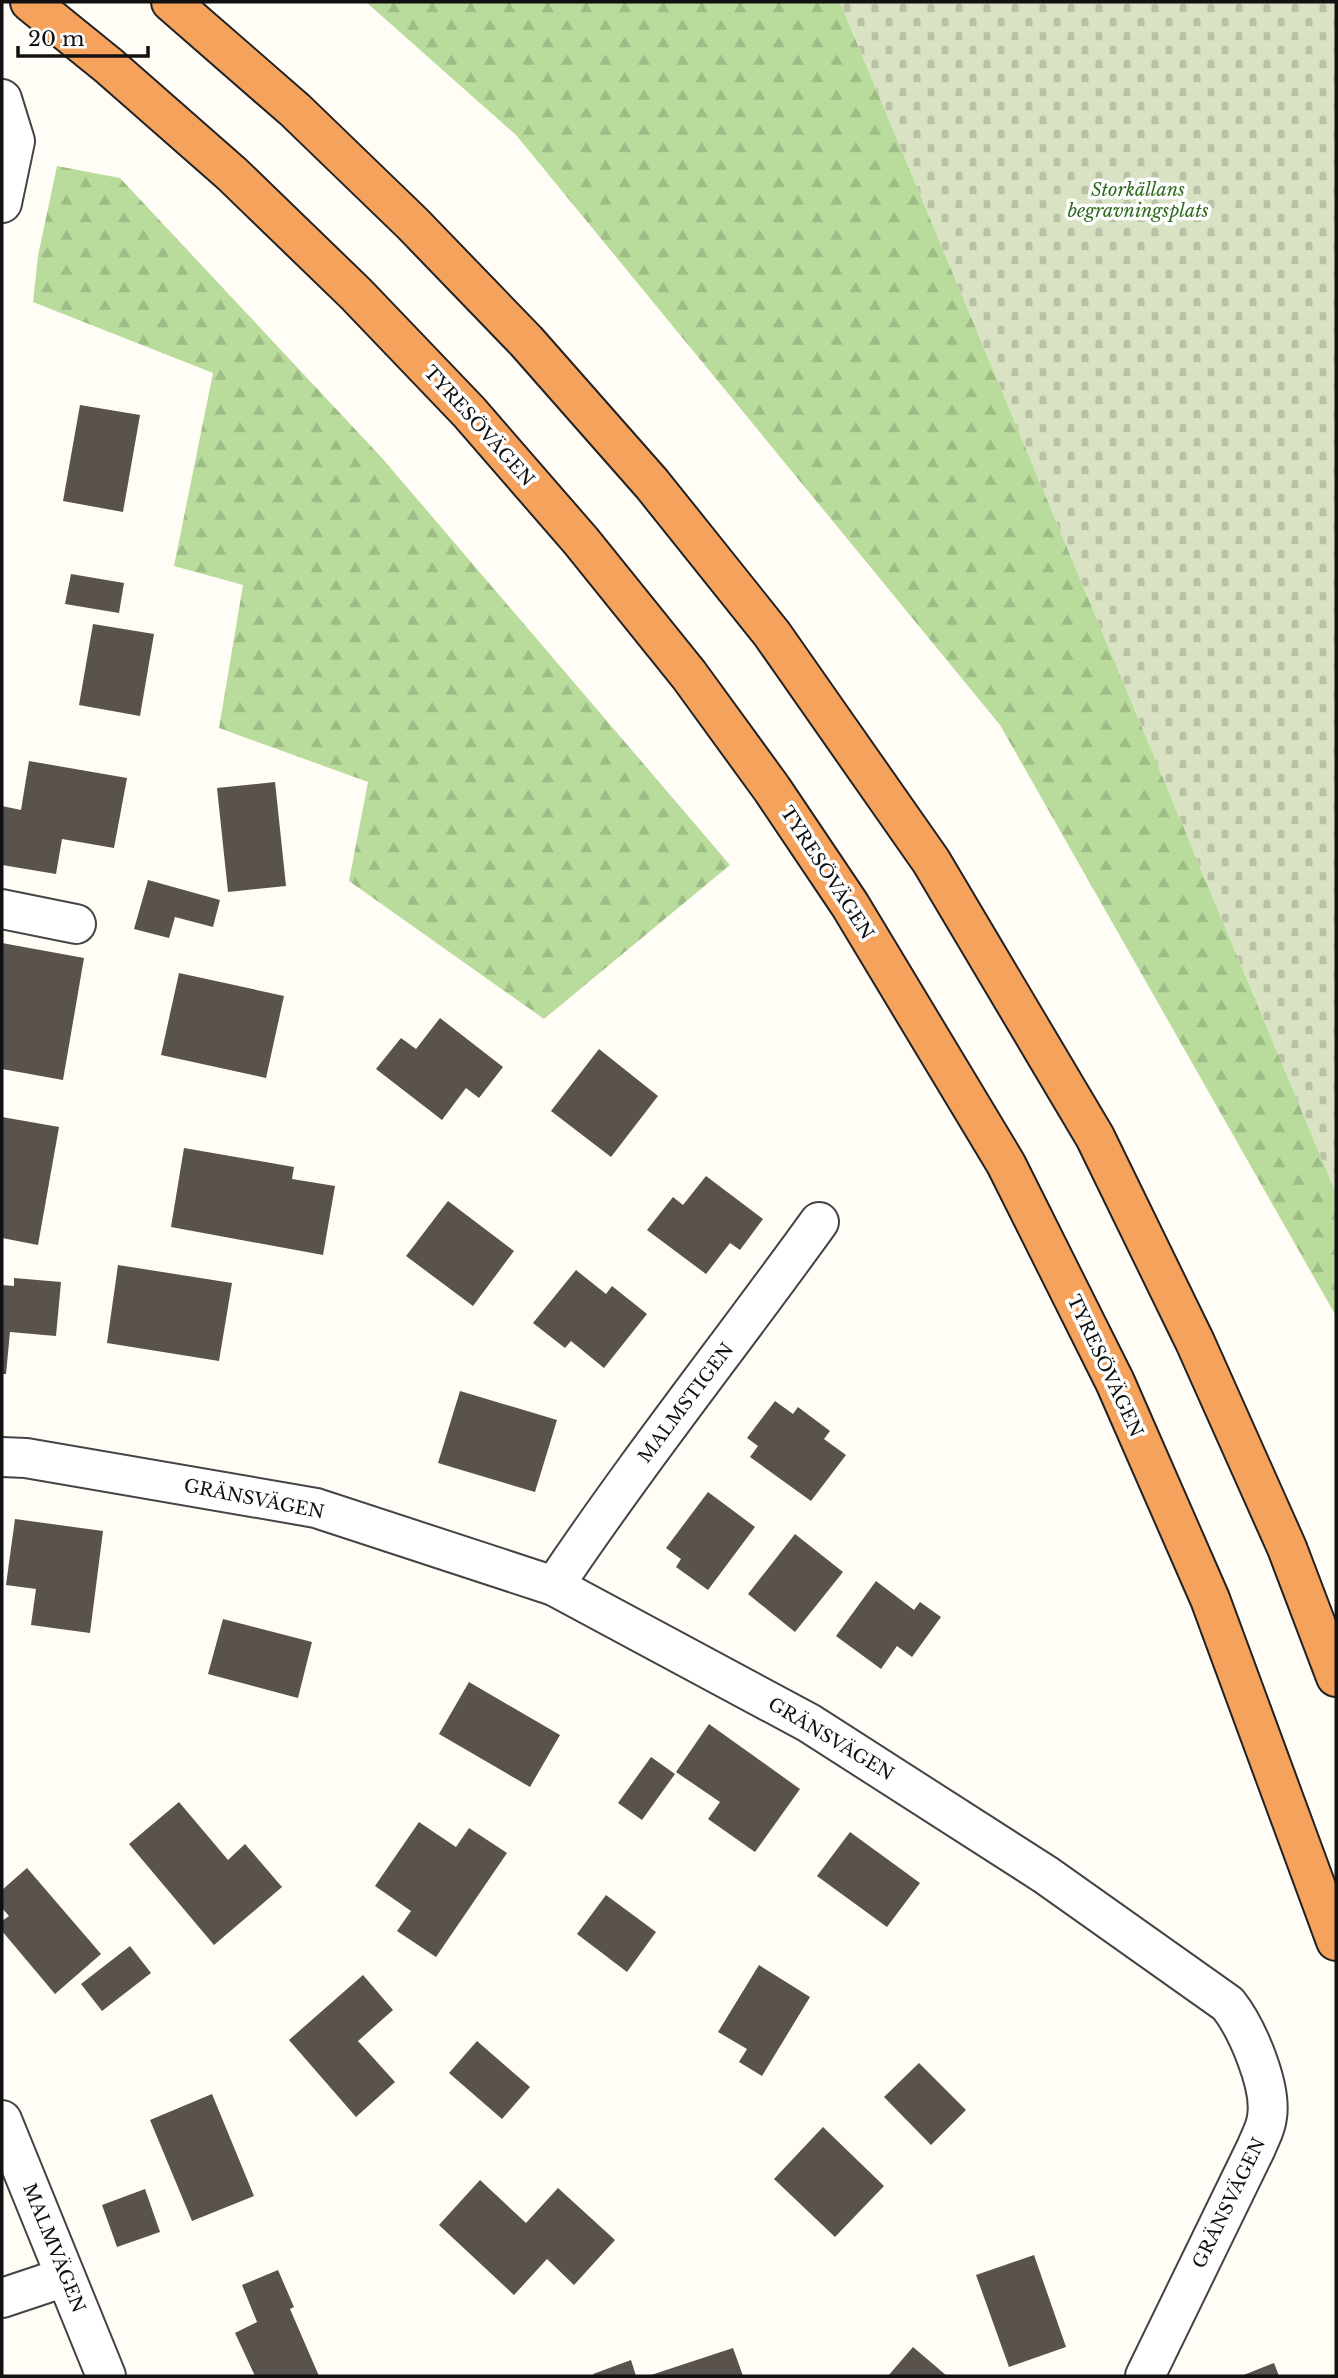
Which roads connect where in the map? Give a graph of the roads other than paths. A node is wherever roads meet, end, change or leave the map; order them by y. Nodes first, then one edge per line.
1 (30, 2) edge
2 (171, 2) edge
3 (2, 99) edge
4 (2, 203) edge
5 (2, 909) edge
6 (76, 924) dead end
7 (819, 1222) dead end
8 (2, 1457) edge
9 (554, 1586) junction
10 (1336, 1677) edge
11 (1336, 1941) edge
12 (2, 2120) edge
13 (65, 2277) junction
14 (2, 2298) edge
15 (106, 2376) edge
16 (1145, 2376) edge

1 - 11 highway, TYRESÖVÄGEN
2 - 10 highway
3 - 4 street
5 - 6 street
7 - 9 street, MALMSTIGEN
8 - 9 street, GRÄNSVÄGEN
9 - 16 street, GRÄNSVÄGEN
12 - 13 street, MALMVÄGEN
13 - 14 street
13 - 15 street, MALMVÄGEN

